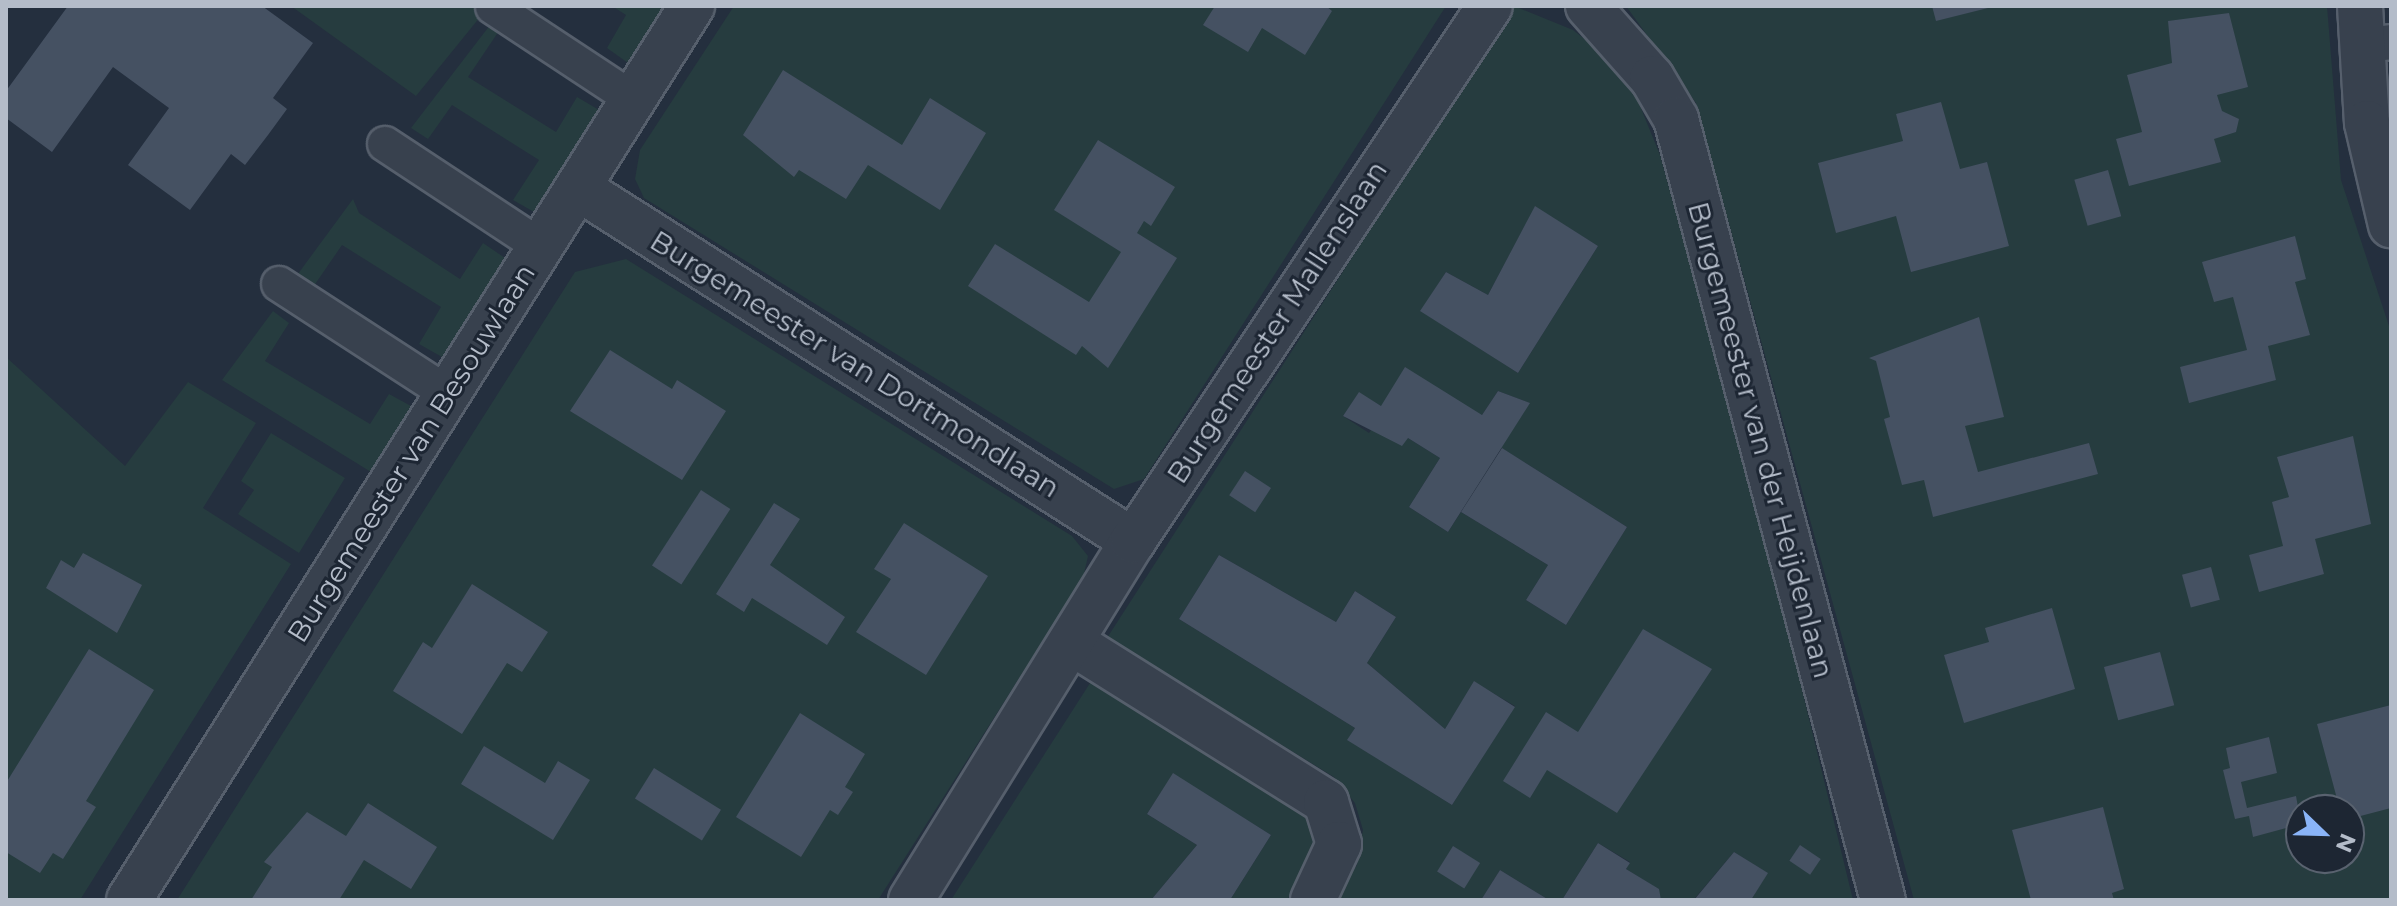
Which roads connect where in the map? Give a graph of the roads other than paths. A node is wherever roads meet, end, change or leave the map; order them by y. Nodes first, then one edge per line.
1 (692, 6) edge
2 (1490, 6) edge
3 (1588, 6) edge
4 (493, 7) edge
5 (2370, 32) edge
6 (634, 100) junction
7 (385, 144) dead end
8 (578, 188) junction
9 (2391, 225) edge
10 (541, 247) junction
11 (279, 284) dead end
12 (450, 395) junction
13 (1133, 541) junction
14 (1071, 642) junction
15 (129, 900) edge
16 (911, 900) edge
17 (1313, 900) edge
18 (1883, 900) edge

1 - 6 street, Burgemeester van Besouwlaan
2 - 13 street, Burgemeester Mallenslaan
3 - 18 street, Burgemeester van der Heijdenlaan
4 - 6 lane
5 - 9 street
6 - 8 street, Burgemeester van Besouwlaan
7 - 10 lane
8 - 10 street, Burgemeester van Besouwlaan
8 - 13 street, Burgemeester van Dortmondlaan
10 - 12 street, Burgemeester van Besouwlaan
11 - 12 lane
12 - 15 street, Burgemeester van Besouwlaan
13 - 14 street, Burgemeester Mallenslaan
14 - 16 street, Burgemeester Mallenslaan
14 - 17 street

